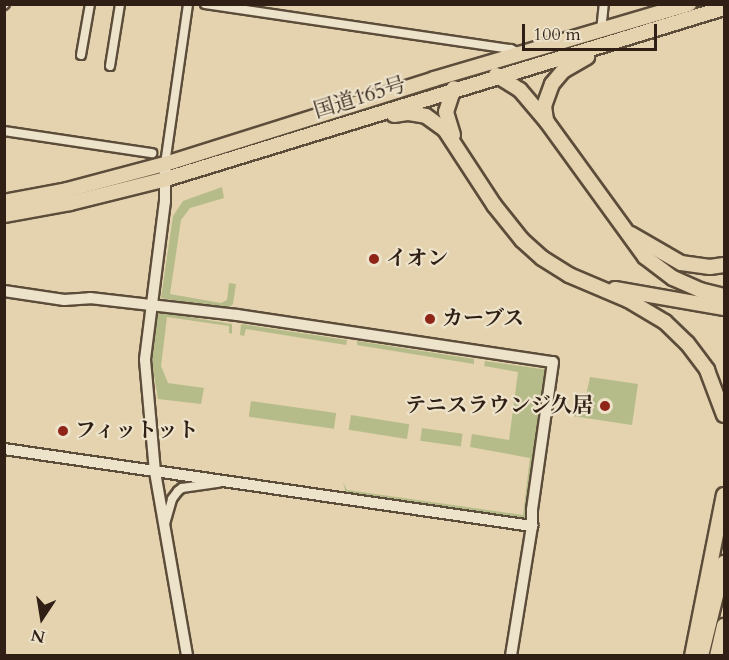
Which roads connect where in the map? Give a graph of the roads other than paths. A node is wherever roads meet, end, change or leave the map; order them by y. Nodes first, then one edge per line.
1 (90, 4) edge
2 (120, 4) edge
3 (188, 4) edge
4 (205, 4) edge
5 (604, 4) edge
6 (689, 4) edge
7 (724, 8) edge
8 (600, 32) junction
9 (616, 42) junction
10 (81, 55) dead end
11 (522, 55) junction
12 (110, 66) dead end
13 (470, 69) junction
14 (501, 76) junction
15 (450, 92) junction
16 (546, 122) junction
17 (4, 131) edge
18 (302, 137) junction
19 (456, 143) junction
20 (152, 153) dead end
21 (166, 172) junction
22 (4, 202) edge
23 (4, 215) edge
24 (622, 228) junction
25 (724, 265) edge
26 (596, 285) junction
27 (4, 291) edge
28 (724, 296) edge
29 (150, 305) junction
30 (724, 308) edge
31 (724, 415) edge
32 (4, 449) edge
33 (155, 472) junction
34 (226, 483) junction
35 (724, 495) edge
36 (165, 525) junction
37 (532, 526) junction
38 (724, 563) edge
39 (724, 626) edge
40 (187, 656) edge
41 (511, 656) edge
42 (692, 656) edge
43 (701, 656) edge
44 (717, 656) edge

1 - 10 street
2 - 12 street
3 - 21 street
4 - 11 street
5 - 8 street
6 - 8 highway, 国道165号
7 - 9 highway, 国道165号
8 - 11 highway, 国道165号
9 - 14 highway, 国道165号
9 - 16 highway
11 - 13 highway, 国道165号
13 - 14 highway
13 - 15 highway
13 - 21 highway, 国道165号
14 - 15 highway, 国道165号
14 - 16 highway
15 - 18 highway, 国道165号
15 - 19 highway
16 - 24 highway
17 - 20 street
18 - 19 highway
18 - 21 highway, 国道165号
19 - 26 highway
21 - 22 highway, 国道165号
21 - 23 highway, 国道165号
21 - 29 street
24 - 25 highway
24 - 28 highway
26 - 30 highway
26 - 31 highway
27 - 29 street
29 - 33 street
29 - 37 street
32 - 33 street
33 - 34 street
33 - 36 street
34 - 36 street
34 - 37 street
35 - 42 highway
36 - 40 street
37 - 41 street
38 - 43 highway
39 - 44 highway

